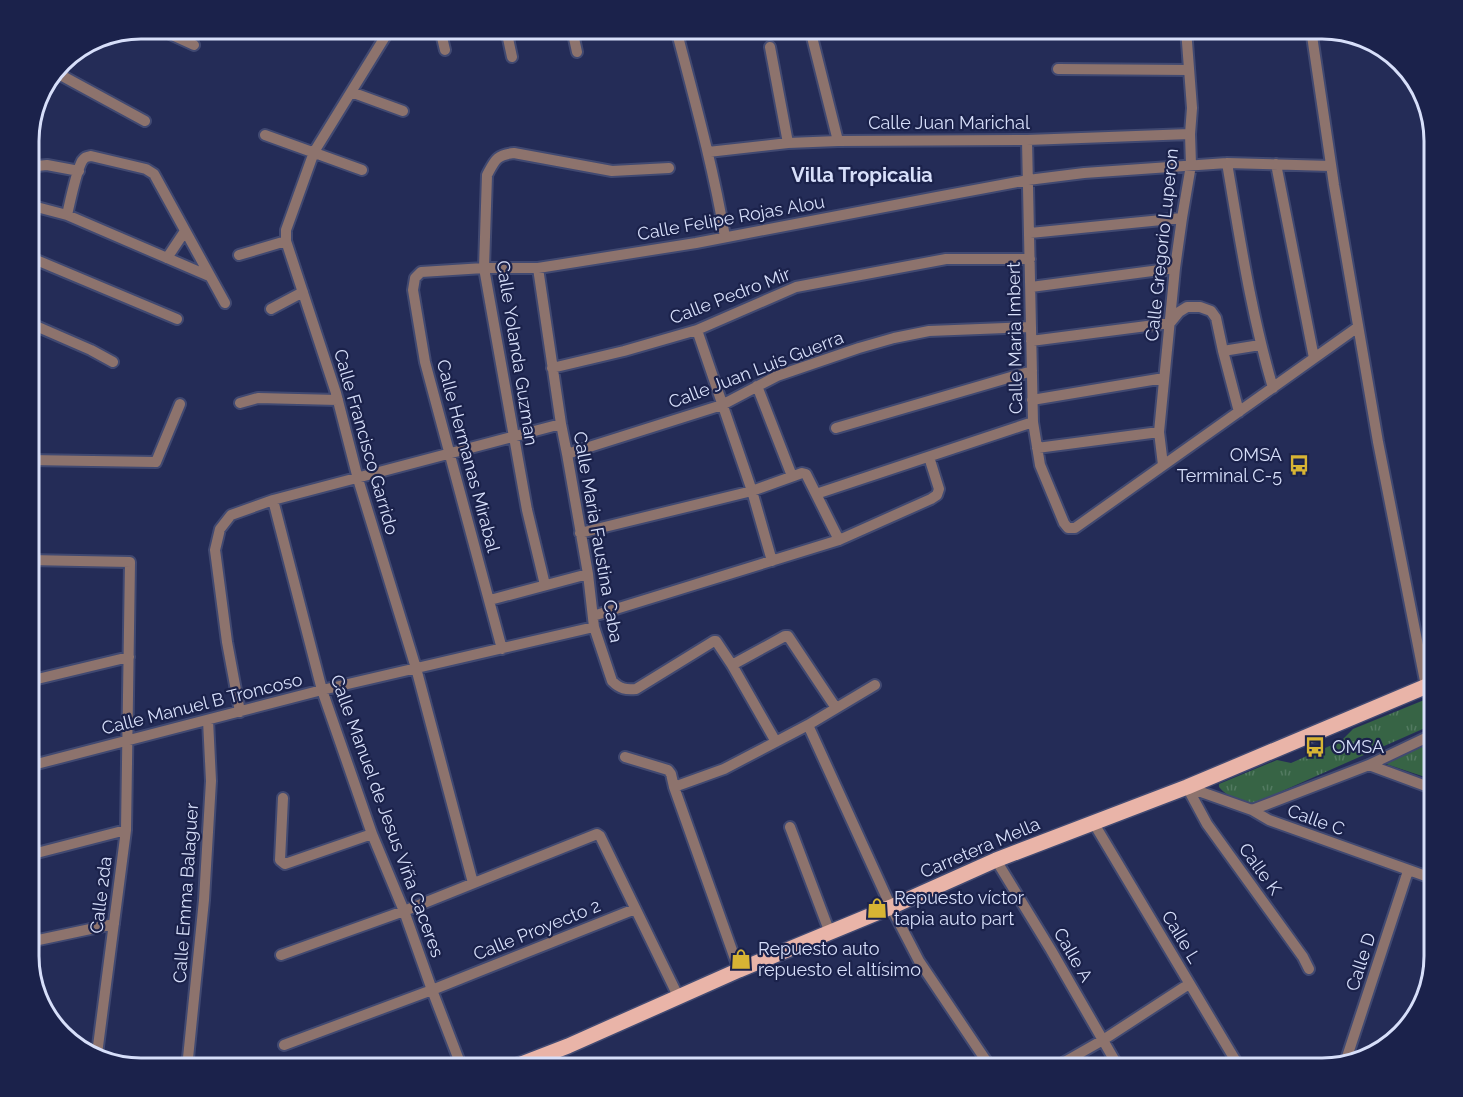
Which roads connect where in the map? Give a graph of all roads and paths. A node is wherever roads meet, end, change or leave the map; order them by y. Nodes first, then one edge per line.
1 (182, 39) edge
2 (384, 39) edge
3 (442, 39) edge
4 (508, 39) edge
5 (574, 39) edge
6 (679, 39) edge
7 (812, 39) edge
8 (1187, 39) edge
9 (1313, 39) edge
10 (194, 45) dead end
11 (770, 47) dead end
12 (445, 50) dead end
13 (577, 52) dead end
14 (512, 57) dead end
15 (1058, 69) dead end
16 (1189, 70) junction
17 (63, 76) edge
18 (351, 92) junction
19 (403, 111) dead end
20 (144, 121) dead end
21 (1190, 134) junction
22 (265, 135) dead end
23 (1028, 140) junction
24 (837, 141) junction
25 (788, 143) junction
26 (314, 152) junction
27 (708, 152) junction
28 (1227, 163) junction
29 (1276, 164) junction
30 (1191, 165) junction
31 (39, 166) edge
32 (1331, 166) junction
33 (669, 168) dead end
34 (362, 170) dead end
35 (79, 171) junction
36 (1028, 180) junction
37 (39, 208) edge
38 (67, 215) junction
39 (1182, 218) junction
40 (185, 231) junction
41 (1030, 233) junction
42 (725, 237) junction
43 (286, 241) junction
44 (239, 255) dead end
45 (168, 258) junction
46 (1030, 259) junction
47 (39, 261) edge
48 (484, 268) junction
49 (538, 268) junction
50 (1176, 268) junction
51 (422, 272) joint
52 (209, 276) junction
53 (1031, 287) junction
54 (303, 292) junction
55 (225, 303) dead end
56 (271, 309) dead end
57 (177, 319) dead end
58 (1170, 323) junction
59 (39, 327) edge
60 (1030, 327) junction
61 (1358, 327) junction
62 (697, 330) junction
63 (1031, 341) junction
64 (1260, 345) junction
65 (1223, 351) junction
66 (1314, 358) junction
67 (113, 362) dead end
68 (552, 368) junction
69 (1032, 371) junction
70 (1164, 378) junction
71 (757, 386) junction
72 (1273, 388) junction
73 (1032, 399) junction
74 (338, 400) junction
75 (240, 403) dead end
76 (180, 404) dead end
77 (722, 405) junction
78 (1239, 412) junction
79 (1033, 423) junction
80 (561, 424) junction
81 (836, 429) dead end
82 (1158, 432) junction
83 (514, 436) junction
84 (1037, 448) junction
85 (450, 453) junction
86 (567, 454) junction
87 (928, 457) junction
88 (39, 460) edge
89 (1164, 465) junction
90 (792, 476) junction
91 (358, 479) junction
92 (752, 491) junction
93 (816, 494) junction
94 (273, 500) junction
95 (580, 533) junction
96 (839, 540) junction
97 (39, 560) edge
98 (772, 561) junction
99 (588, 574) junction
100 (545, 585) junction
101 (490, 600) junction
102 (593, 622) junction
103 (502, 649) junction
104 (1424, 656) edge
105 (129, 657) junction
106 (732, 665) junction
107 (416, 668) junction
108 (39, 679) edge
109 (875, 685) dead end
110 (1424, 687) edge
111 (322, 690) junction
112 (836, 708) junction
113 (240, 712) junction
114 (208, 720) junction
115 (808, 725) junction
116 (1424, 739) edge
117 (128, 740) junction
118 (776, 742) junction
119 (625, 757) dead end
120 (39, 763) edge
121 (1369, 765) junction
122 (1424, 785) edge
123 (674, 787) junction
124 (1188, 787) junction
125 (283, 798) dead end
126 (1252, 810) junction
127 (1093, 822) junction
128 (790, 826) dead end
129 (126, 830) junction
130 (372, 834) junction
131 (39, 852) edge
132 (996, 860) junction
133 (1408, 871) junction
134 (1424, 876) edge
135 (473, 883) junction
136 (891, 907) junction
137 (635, 909) junction
138 (404, 911) junction
139 (114, 924) junction
140 (830, 933) junction
141 (39, 940) edge
142 (281, 955) dead end
143 (1309, 969) dead end
144 (739, 970) junction
145 (1190, 984) junction
146 (432, 990) junction
147 (678, 998) junction
148 (1103, 1040) junction
149 (284, 1045) dead end
150 (98, 1048) edge
151 (1348, 1055) edge
152 (188, 1058) edge
153 (458, 1058) edge
154 (550, 1058) edge
155 (984, 1058) edge
156 (1072, 1058) edge
157 (1113, 1058) edge
158 (1234, 1058) edge

1 - 10 street
2 - 18 street
3 - 12 street
4 - 14 street
5 - 13 street
6 - 27 street
7 - 24 street
8 - 16 street, Calle Gregorio Luperon
9 - 32 street
11 - 25 street
15 - 16 street
16 - 21 street, Calle Gregorio Luperon
17 - 20 street
18 - 19 street
18 - 26 street
21 - 23 street, Calle Juan Marichal
21 - 30 street, Calle Gregorio Luperon
22 - 26 street
23 - 24 street, Calle Juan Marichal
23 - 36 street, Calle Maria Imbert
24 - 25 street, Calle Juan Marichal
25 - 27 street, Calle Juan Marichal
26 - 34 street
26 - 43 street
27 - 42 street
28 - 29 street, Calle Felipe Rojas Alou
28 - 30 street, Calle Felipe Rojas Alou
28 - 64 street
29 - 32 street, Calle Felipe Rojas Alou
29 - 66 street
30 - 36 street, Calle Felipe Rojas Alou
30 - 39 street, Calle Gregorio Luperon
31 - 35 street
32 - 61 street
33 - 48 street, Calle Yolanda Guzman
35 - 38 street
35 - 40 street
36 - 41 street, Calle Maria Imbert
36 - 42 street, Calle Felipe Rojas Alou
37 - 38 street
38 - 45 street
39 - 41 street
39 - 50 street, Calle Gregorio Luperon
40 - 45 street
40 - 52 street
41 - 46 street, Calle Maria Imbert
42 - 49 street, Calle Felipe Rojas Alou
43 - 44 street
43 - 54 street, Calle Francisco Garrido
45 - 52 street
46 - 53 street, Calle Maria Imbert
46 - 62 street, Calle Pedro Mir
47 - 57 street
48 - 49 street, Calle Felipe Rojas Alou
48 - 51 street, Calle Felipe Rojas Alou
48 - 83 street, Calle Yolanda Guzman
49 - 68 street, Calle Maria Faustina Caba
50 - 53 street
50 - 58 street, Calle Gregorio Luperon
51 - 85 street, Calle Hermanas Mirabal
52 - 55 street
53 - 60 street, Calle Maria Imbert
54 - 56 street
54 - 74 street, Calle Francisco Garrido
58 - 63 street
58 - 65 street
58 - 70 street, Calle Gregorio Luperon
59 - 67 street
60 - 63 street, Calle Maria Imbert
60 - 71 street, Calle Juan Luis Guerra
61 - 66 street
61 - 104 street
62 - 68 street, Calle Pedro Mir
62 - 77 street
63 - 69 street, Calle Maria Imbert
64 - 65 street
64 - 72 street
65 - 78 street
66 - 72 street
68 - 80 street, Calle Maria Faustina Caba
69 - 73 street, Calle Maria Imbert
69 - 81 street
70 - 73 street
70 - 82 street, Calle Gregorio Luperon
71 - 77 street, Calle Juan Luis Guerra
71 - 90 street
72 - 78 street
73 - 79 street, Calle Maria Imbert
74 - 75 street
74 - 91 street, Calle Francisco Garrido
76 - 88 street
77 - 86 street, Calle Juan Luis Guerra
77 - 92 street
78 - 89 street
79 - 84 street, Calle Maria Imbert
79 - 87 street
80 - 83 street
80 - 86 street, Calle Maria Faustina Caba
82 - 84 street
82 - 89 street, Calle Gregorio Luperon
83 - 85 street
83 - 100 street, Calle Yolanda Guzman
84 - 89 street, Calle Maria Imbert
85 - 91 street
85 - 101 street, Calle Hermanas Mirabal
86 - 95 street, Calle Maria Faustina Caba
87 - 93 street
87 - 96 street, Calle Manuel B Troncoso
90 - 92 street
90 - 93 street
91 - 94 street
91 - 107 street, Calle Francisco Garrido
92 - 95 street
92 - 98 street
93 - 96 street
94 - 111 street, Calle Manuel de Jesus Viña Caceres
94 - 113 street
95 - 99 street, Calle Maria Faustina Caba
96 - 98 street, Calle Manuel B Troncoso
97 - 105 street, Calle 2da
98 - 102 street, Calle Manuel B Troncoso
99 - 100 street
99 - 102 street, Calle Maria Faustina Caba
100 - 101 street
101 - 103 street, Calle Hermanas Mirabal
102 - 103 street, Calle Manuel B Troncoso
102 - 106 street, Calle Maria Faustina Caba
103 - 107 street, Calle Manuel B Troncoso
105 - 108 street
105 - 117 street, Calle 2da
106 - 112 street
106 - 118 street, Calle Maria Faustina Caba
107 - 111 street, Calle Manuel B Troncoso
107 - 135 street, Calle Francisco Garrido
109 - 112 street
110 - 124 main road, Carretera Mella
111 - 113 street, Calle Manuel B Troncoso
111 - 130 street, Calle Manuel de Jesus Viña Caceres
112 - 115 street
113 - 114 street, Calle Manuel B Troncoso
114 - 117 street, Calle Manuel B Troncoso
114 - 152 street, Calle Emma Balaguer
115 - 118 street
115 - 136 street
116 - 121 street
117 - 120 street, Calle Manuel B Troncoso
117 - 129 street, Calle 2da
118 - 123 street
119 - 123 street
121 - 122 street
121 - 126 street
123 - 144 street
124 - 126 street, Calle C
124 - 127 main road, Carretera Mella
124 - 143 street, Calle K
125 - 130 street
126 - 133 street, Calle C
127 - 132 main road, Carretera Mella
127 - 145 street, Calle L
128 - 140 street
129 - 131 street
129 - 139 street, Calle 2da
130 - 138 street, Calle Manuel de Jesus Viña Caceres
132 - 136 main road, Carretera Mella
132 - 148 street, Calle A
133 - 134 street, Calle C
133 - 151 street, Calle D
135 - 137 street
135 - 138 street
136 - 140 main road, Carretera Mella
136 - 155 street
137 - 146 street, Calle Proyecto 2
137 - 147 street
138 - 142 street
138 - 146 street, Calle Manuel de Jesus Viña Caceres
139 - 141 street
139 - 150 street, Calle 2da
140 - 144 main road, Carretera Mella
144 - 147 main road, Carretera Mella
145 - 148 street
145 - 158 street, Calle L
146 - 149 street, Calle Proyecto 2
146 - 153 street, Calle Manuel de Jesus Viña Caceres
147 - 154 main road, Carretera Mella
148 - 156 street
148 - 157 street, Calle A

